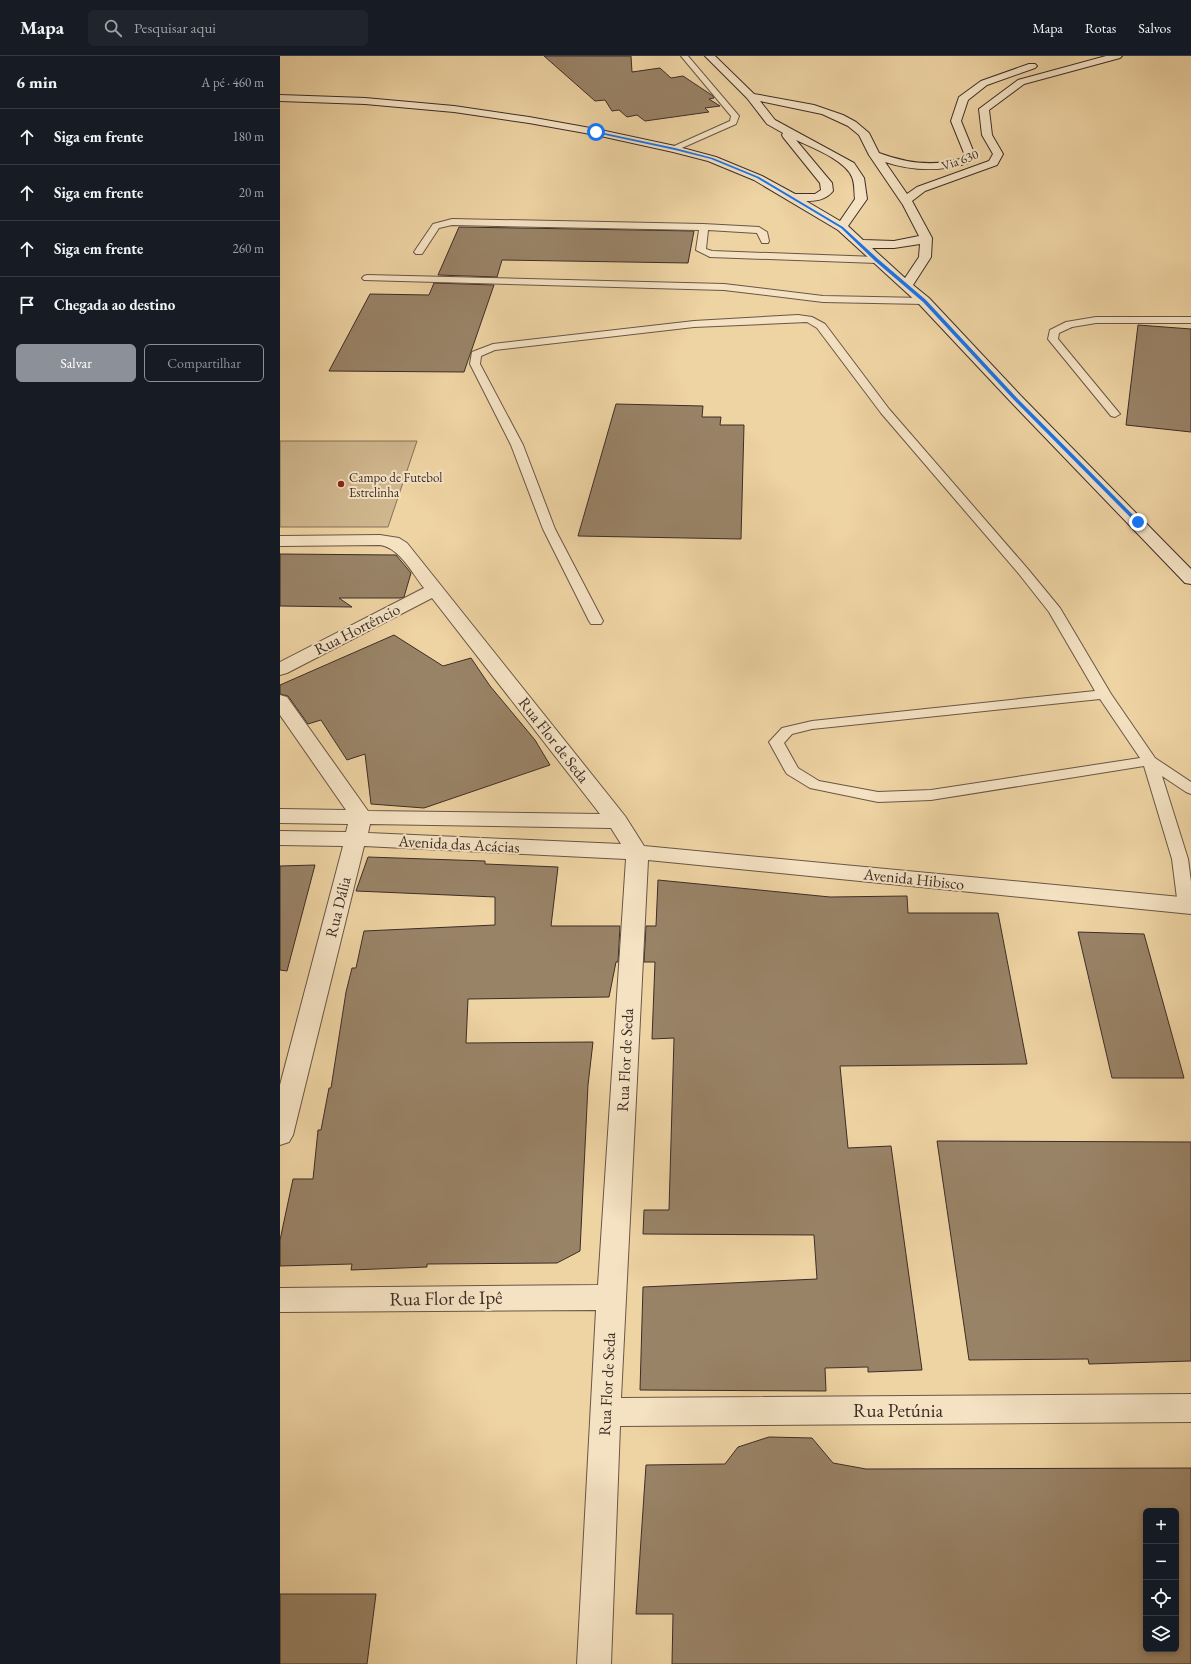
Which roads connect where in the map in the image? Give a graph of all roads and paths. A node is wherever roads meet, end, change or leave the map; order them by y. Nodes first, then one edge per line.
1 (684, 56) edge
2 (710, 56) edge
3 (1117, 56) edge
4 (1041, 63) dead end
5 (751, 96) junction
6 (280, 98) edge
7 (798, 114) dead end
8 (830, 114) junction
9 (777, 122) junction
10 (675, 149) junction
11 (874, 155) junction
12 (794, 198) junction
13 (861, 199) junction
14 (906, 200) junction
15 (844, 202) dead end
16 (828, 204) dead end
17 (806, 205) junction
18 (842, 227) junction
19 (703, 228) junction
20 (926, 238) junction
21 (765, 242) dead end
22 (862, 244) junction
23 (419, 252) dead end
24 (877, 260) junction
25 (367, 278) dead end
26 (907, 285) junction
27 (924, 301) junction
28 (1191, 320) edge
29 (1115, 414) dead end
30 (280, 541) edge
31 (1191, 579) edge
32 (435, 590) junction
33 (596, 621) dead end
34 (280, 668) edge
35 (1104, 694) junction
36 (280, 701) edge
37 (1150, 761) junction
38 (1191, 789) edge
39 (280, 816) edge
40 (361, 816) junction
41 (618, 821) junction
42 (280, 838) edge
43 (356, 839) junction
44 (637, 852) junction
45 (1188, 906) edge
46 (280, 1135) edge
47 (611, 1297) junction
48 (280, 1300) edge
49 (1191, 1408) edge
50 (605, 1412) junction
51 (594, 1664) edge

1 - 10 lane
2 - 5 main road
3 - 14 main road, Via 630
4 - 11 main road, Via 630
5 - 8 main road
5 - 9 main road
6 - 10 main road
7 - 8 main road
8 - 11 main road
9 - 12 main road
9 - 13 main road
10 - 12 main road
11 - 14 main road
12 - 17 main road
13 - 15 main road
13 - 18 main road
14 - 20 main road
16 - 17 main road
17 - 18 main road
18 - 22 main road
19 - 21 lane
19 - 23 lane
19 - 24 lane
20 - 22 main road
20 - 26 main road
22 - 24 main road
24 - 26 main road
25 - 27 lane
26 - 27 main road
27 - 31 main road
28 - 29 lane
30 - 32 main road, Rua Flor de Seda
32 - 34 main road, Rua Hortêncio
32 - 41 main road, Rua Flor de Seda
33 - 35 lane
35 - 37 lane
35 - 37 lane
36 - 40 main road
37 - 38 lane
37 - 45 lane
39 - 40 main road, Avenida das Acácias
40 - 41 main road, Avenida das Acácias
40 - 43 main road, Rua Dália
41 - 44 main road, Rua Flor de Seda
42 - 43 main road, Avenida das Acácias
43 - 44 main road, Avenida das Acácias
43 - 46 main road, Rua Dália
44 - 45 main road, Avenida Hibisco
44 - 47 main road, Rua Flor de Seda
47 - 48 main road, Rua Flor de Ipê
47 - 50 main road, Rua Flor de Seda
49 - 50 main road, Rua Petúnia
50 - 51 main road, Rua Flor de Seda

